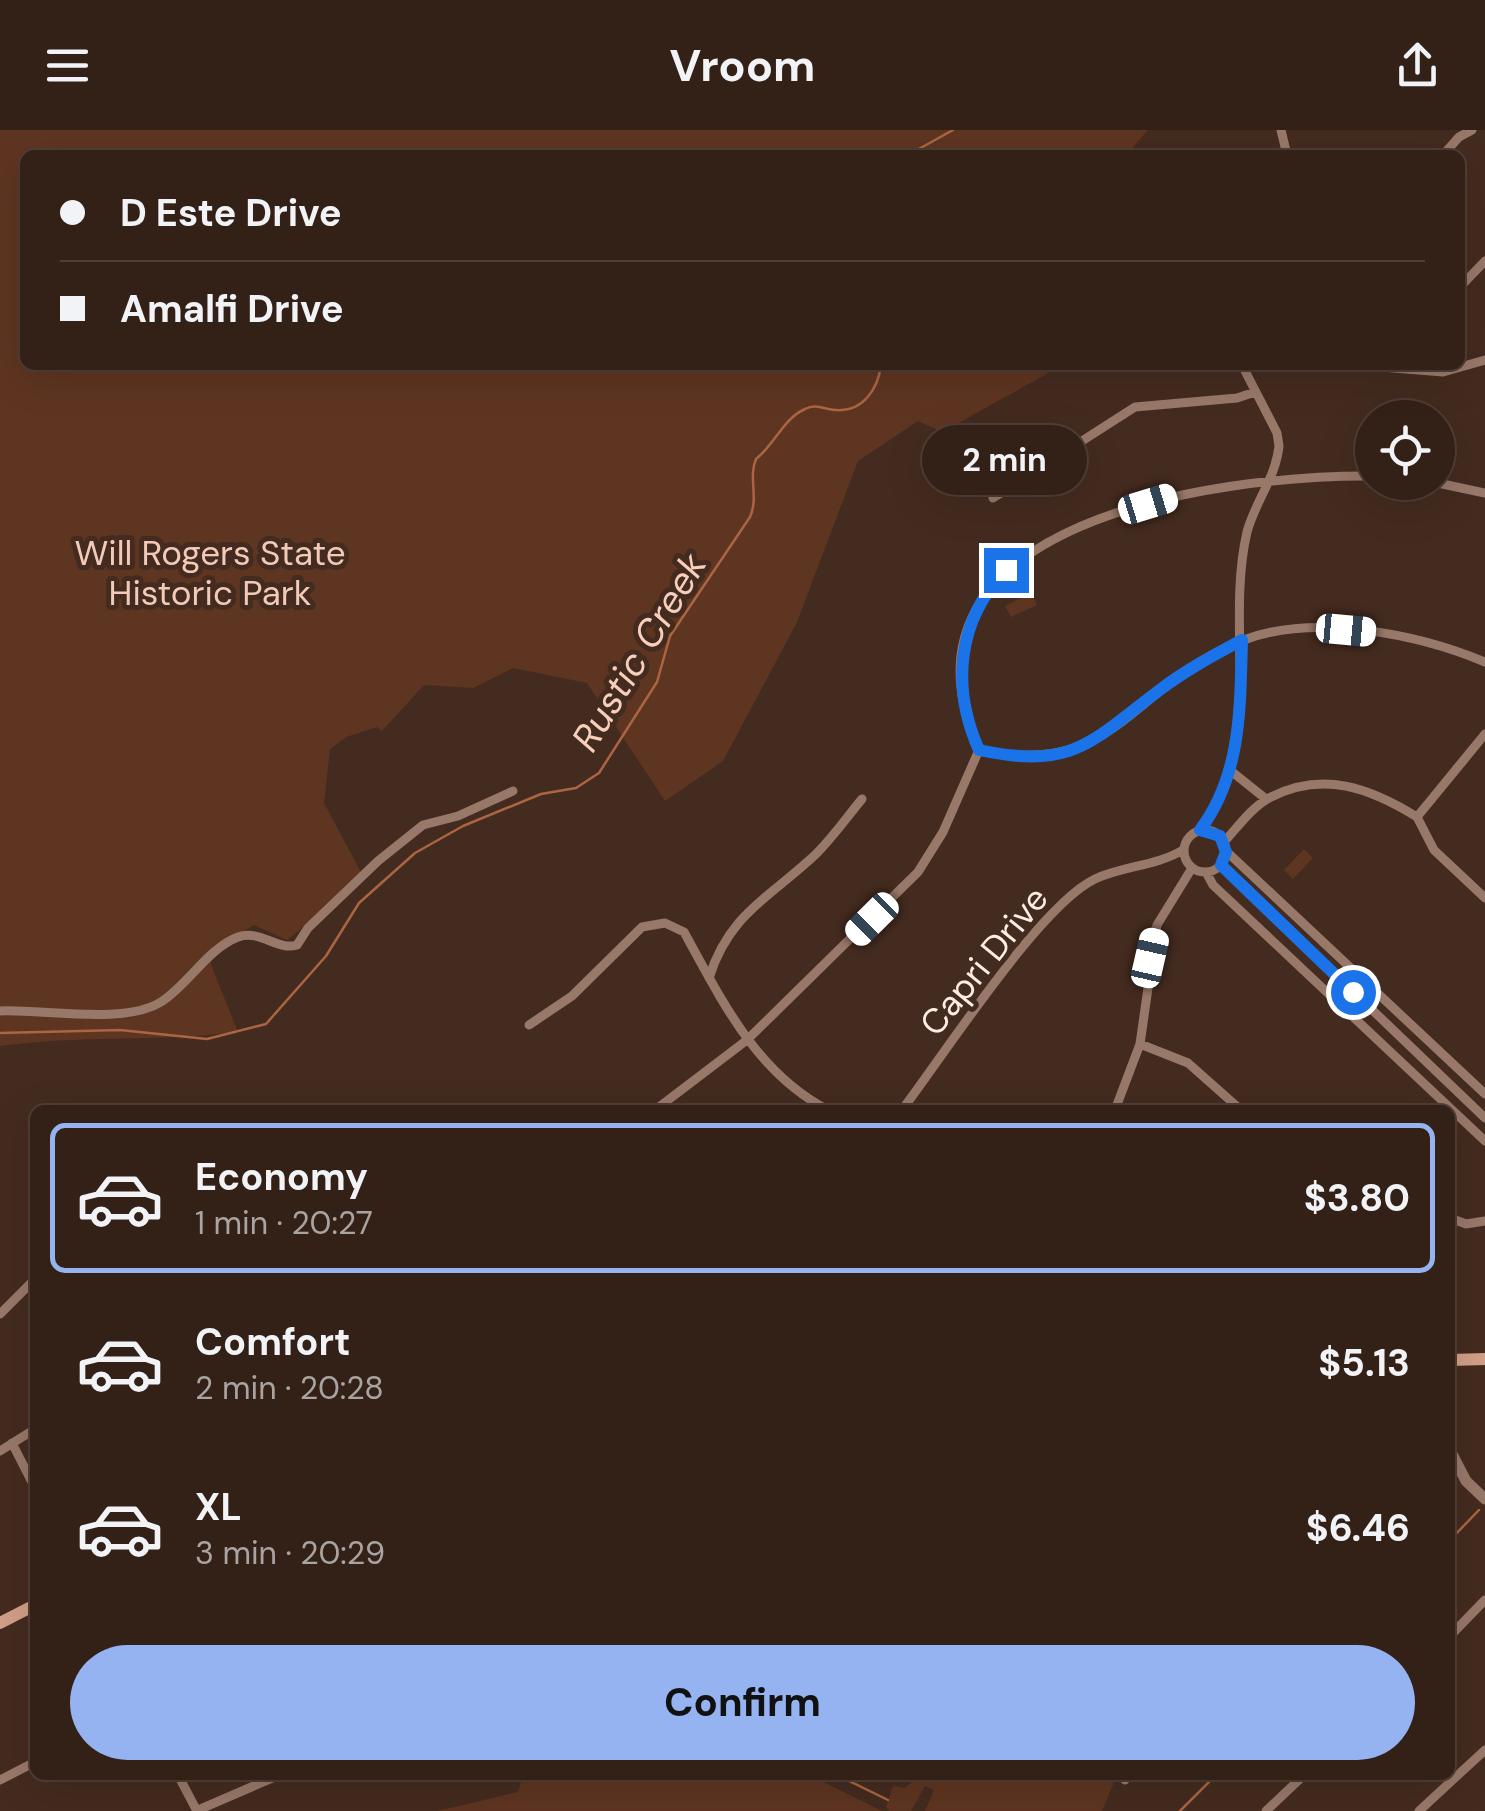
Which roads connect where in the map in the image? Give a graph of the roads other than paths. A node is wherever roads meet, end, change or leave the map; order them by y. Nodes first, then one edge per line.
1 (1472, 130) edge
2 (1449, 150) edge
3 (1485, 261) edge
4 (1465, 282) edge
5 (1245, 370) edge
6 (1418, 370) edge
7 (1449, 370) edge
8 (1256, 392) junction
9 (1355, 477) edge
10 (1268, 483) junction
11 (1455, 487) edge
12 (1485, 493) edge
13 (994, 498) dead end
14 (1242, 640) junction
15 (1485, 662) edge
16 (1485, 734) edge
17 (979, 750) junction
18 (1230, 771) junction
19 (513, 791) dead end
20 (862, 798) dead end
21 (1266, 799) junction
22 (1417, 818) junction
23 (1200, 830) junction
24 (1225, 847) junction
25 (1183, 850) junction
26 (1221, 865) junction
27 (1192, 868) junction
28 (1206, 872) junction
29 (1485, 898) edge
30 (709, 978) junction
31 (0, 1011) edge
32 (528, 1026) dead end
33 (746, 1040) junction
34 (1140, 1044) junction
35 (1485, 1094) edge
36 (662, 1105) edge
37 (822, 1105) edge
38 (906, 1105) edge
39 (1117, 1105) edge
40 (1235, 1105) edge
41 (1447, 1105) edge
42 (1455, 1113) edge
43 (1485, 1118) edge
44 (1485, 1141) edge
45 (1455, 1220) edge
46 (1485, 1222) edge
47 (30, 1285) edge
48 (0, 1314) edge
49 (1485, 1359) edge
50 (1455, 1360) edge
51 (30, 1432) edge
52 (12, 1443) junction
53 (0, 1451) edge
54 (1455, 1470) edge
55 (30, 1478) edge
56 (1485, 1499) edge
57 (1485, 1600) edge
58 (30, 1608) edge
59 (1476, 1610) junction
60 (1485, 1620) edge
61 (0, 1624) edge
62 (1455, 1631) edge
63 (1485, 1750) edge
64 (30, 1765) edge
65 (1455, 1778) edge
66 (0, 1780) edge
67 (180, 1780) edge
68 (268, 1780) edge
69 (1299, 1780) edge
70 (1453, 1780) edge
71 (196, 1811) edge
72 (1266, 1811) edge
73 (1419, 1811) edge

1 - 2 street
3 - 4 street
5 - 8 street
6 - 7 street
8 - 10 street
8 - 13 street
9 - 10 street
10 - 14 street
10 - 17 street
11 - 12 street
14 - 15 street
14 - 17 street
14 - 18 street
16 - 22 street
17 - 33 street
18 - 21 street
18 - 23 street
19 - 31 street
20 - 30 street
21 - 22 street
21 - 24 street
22 - 29 street
23 - 24 street
23 - 25 street
24 - 26 street
24 - 35 street
25 - 27 street
25 - 38 street, Capri Drive
26 - 28 street
26 - 43 street
27 - 28 street
27 - 34 street
28 - 41 street
30 - 32 street
30 - 33 street
33 - 36 street
33 - 37 street
34 - 39 street
34 - 40 street
42 - 44 street
45 - 46 street
47 - 48 street
49 - 50 main road
51 - 52 street
52 - 53 street
52 - 55 street
54 - 56 street
57 - 59 street
58 - 61 main road
59 - 60 street
59 - 62 street
63 - 65 street
64 - 66 street
67 - 71 street
68 - 71 street
69 - 72 street
70 - 73 street

